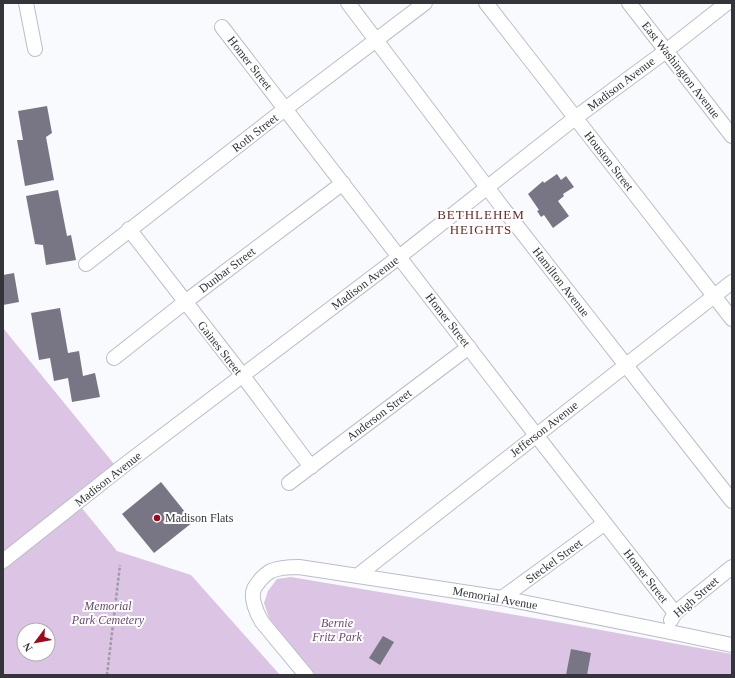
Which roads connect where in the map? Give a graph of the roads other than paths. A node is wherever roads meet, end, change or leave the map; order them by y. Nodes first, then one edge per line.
1 (26, 3) edge
2 (348, 3) edge
3 (425, 3) edge
4 (486, 3) edge
5 (629, 3) edge
6 (727, 3) edge
7 (222, 27) dead end
8 (376, 40) junction
9 (35, 49) dead end
10 (666, 51) junction
11 (285, 109) junction
12 (575, 118) junction
13 (732, 136) edge
14 (343, 184) junction
15 (488, 187) junction
16 (130, 229) junction
17 (399, 257) junction
18 (86, 264) dead end
19 (732, 282) edge
20 (714, 296) junction
21 (184, 302) junction
22 (732, 319) edge
23 (469, 347) junction
24 (114, 358) dead end
25 (625, 365) junction
26 (243, 376) junction
27 (536, 436) junction
28 (311, 467) junction
29 (289, 483) dead end
30 (732, 501) edge
31 (605, 523) junction
32 (3, 561) edge
33 (732, 567) edge
34 (357, 576) junction
35 (502, 598) junction
36 (675, 613) junction
37 (665, 631) junction
38 (732, 645) edge
39 (306, 675) edge

1 - 9 street
2 - 8 street, Hamilton Avenue
3 - 8 street, Roth Street
4 - 12 street, Houston Street
5 - 10 street, East Washington Avenue
6 - 10 street, Madison Avenue
7 - 11 street, Homer Street
8 - 11 street, Roth Street
8 - 15 street, Hamilton Avenue
10 - 12 street, Madison Avenue
10 - 13 street, East Washington Avenue
11 - 14 street, Homer Street
11 - 16 street, Roth Street
12 - 15 street, Madison Avenue
12 - 20 street, Houston Street
14 - 17 street, Homer Street
14 - 21 street, Dunbar Street
15 - 17 street, Madison Avenue
15 - 25 street, Hamilton Avenue
16 - 18 street, Roth Street
16 - 21 street, Gaines Street
17 - 23 street, Homer Street
17 - 26 street, Madison Avenue
19 - 20 street, Jefferson Avenue
20 - 22 street, Houston Street
20 - 25 street, Jefferson Avenue
21 - 24 street, Dunbar Street
21 - 26 street, Gaines Street
23 - 27 street, Homer Street
23 - 28 street, Anderson Street
25 - 27 street, Jefferson Avenue
25 - 30 street, Hamilton Avenue
26 - 28 street, Gaines Street
26 - 32 street, Madison Avenue
27 - 31 street, Homer Street
27 - 34 street, Jefferson Avenue
28 - 29 street, Anderson Street
31 - 35 street, Steckel Street
31 - 36 street, Homer Street
33 - 36 street, High Street
34 - 35 street, Memorial Avenue
34 - 39 street, Memorial Avenue
35 - 37 street, Memorial Avenue
36 - 37 street, High Street
37 - 38 street, Memorial Avenue

